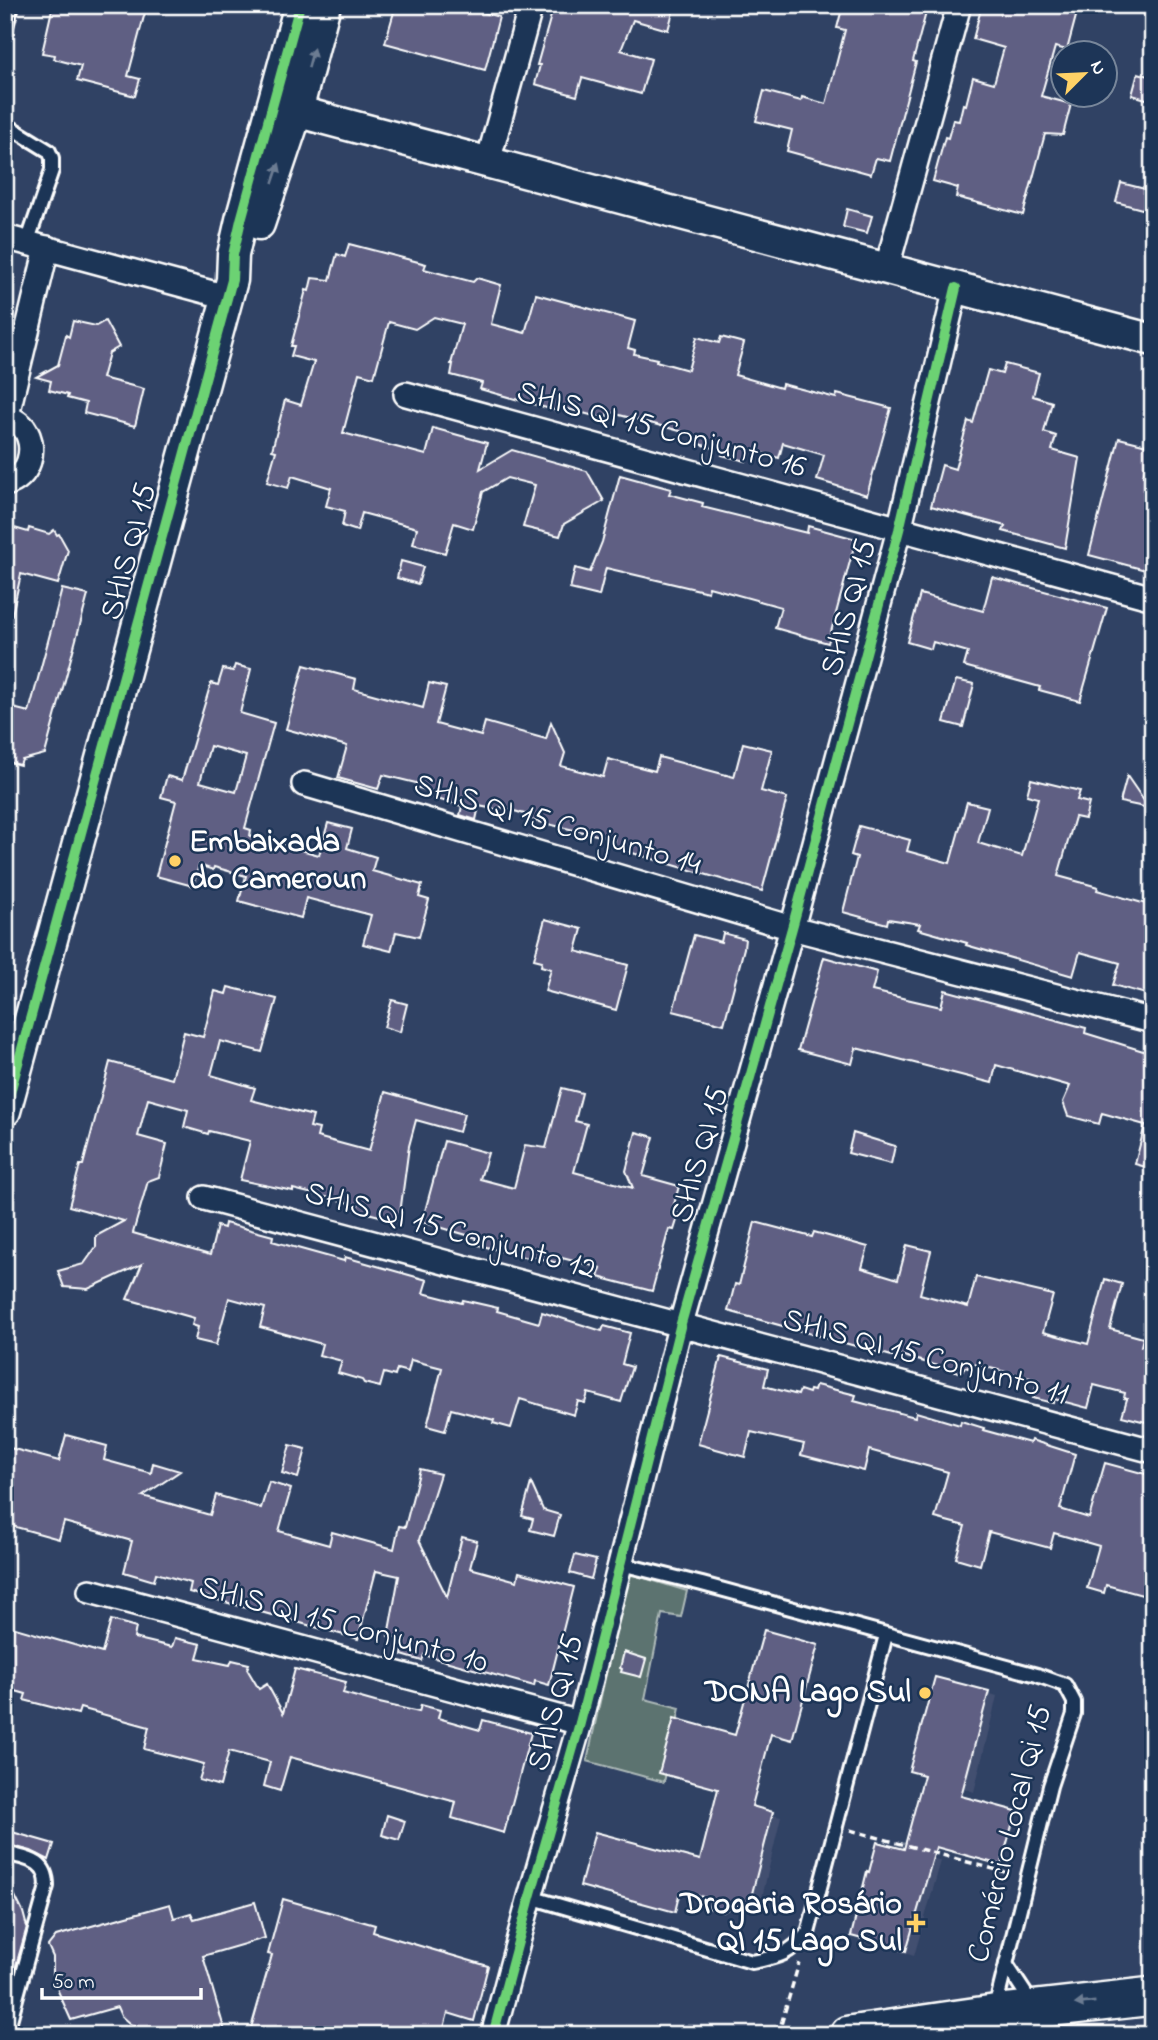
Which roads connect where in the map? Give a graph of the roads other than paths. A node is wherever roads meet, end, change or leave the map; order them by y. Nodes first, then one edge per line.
1 (12, 5) edge
2 (300, 5) edge
3 (325, 5) edge
4 (531, 5) edge
5 (959, 5) edge
6 (5, 30) edge
7 (285, 108) junction
8 (5, 124) edge
9 (488, 162) junction
10 (26, 243) edge
11 (887, 267) junction
12 (956, 288) junction
13 (229, 289) junction
14 (1153, 340) edge
15 (406, 394) dead end
16 (6, 415) edge
17 (5, 484) edge
18 (898, 530) junction
19 (1153, 598) edge
20 (304, 784) dead end
21 (792, 928) junction
22 (1153, 1021) edge
23 (12, 1059) edge
24 (5, 1111) edge
25 (204, 1198) dead end
26 (680, 1327) junction
27 (1153, 1451) edge
28 (621, 1564) junction
29 (90, 1591) dead end
30 (886, 1635) junction
31 (580, 1723) junction
32 (5, 1853) edge
33 (530, 1897) junction
34 (1006, 1964) junction
35 (1153, 1996) edge
36 (1049, 2007) junction
37 (993, 2014) junction
38 (6, 2035) edge
39 (493, 2035) edge
40 (849, 2035) edge

1 - 6 lane
2 - 7 street, SHIS QI 15
7 -> 3 street, SHIS QI 15
4 - 9 street
5 - 11 street
7 - 9 street
7 - 13 street, SHIS QI 15
8 - 10 lane
9 - 11 street
10 - 13 street
10 - 16 street
11 - 12 street
12 - 14 street
12 - 18 street, SHIS QI 15
13 - 23 street, SHIS QI 15
15 - 18 street, SHIS QI 15 Conjunto 16
16 - 17 street
18 - 19 street, SHIS QI 15 Conjunto 16
18 - 21 street, SHIS QI 15
20 - 21 street, SHIS QI 15 Conjunto 14
21 - 22 street, SHIS QI 15 Conjunto 14
21 - 26 street, SHIS QI 15
23 - 24 street, SHIS QI 15
25 - 26 street, SHIS QI 15 Conjunto 12
26 - 27 street, SHIS QI 15 Conjunto 11
26 - 28 street, SHIS QI 15
28 - 30 lane, Comércio Local Qi 15
28 - 31 street, SHIS QI 15
29 - 31 street, SHIS QI 15 Conjunto 10
30 - 33 lane
30 - 34 lane, Comércio Local Qi 15
31 - 33 street, SHIS QI 15
32 - 38 lane
33 - 39 street, SHIS QI 15
34 - 36 lane
34 - 37 lane, Comércio Local Qi 15
35 -> 36 main road
36 - 37 main road
37 - 40 main road

